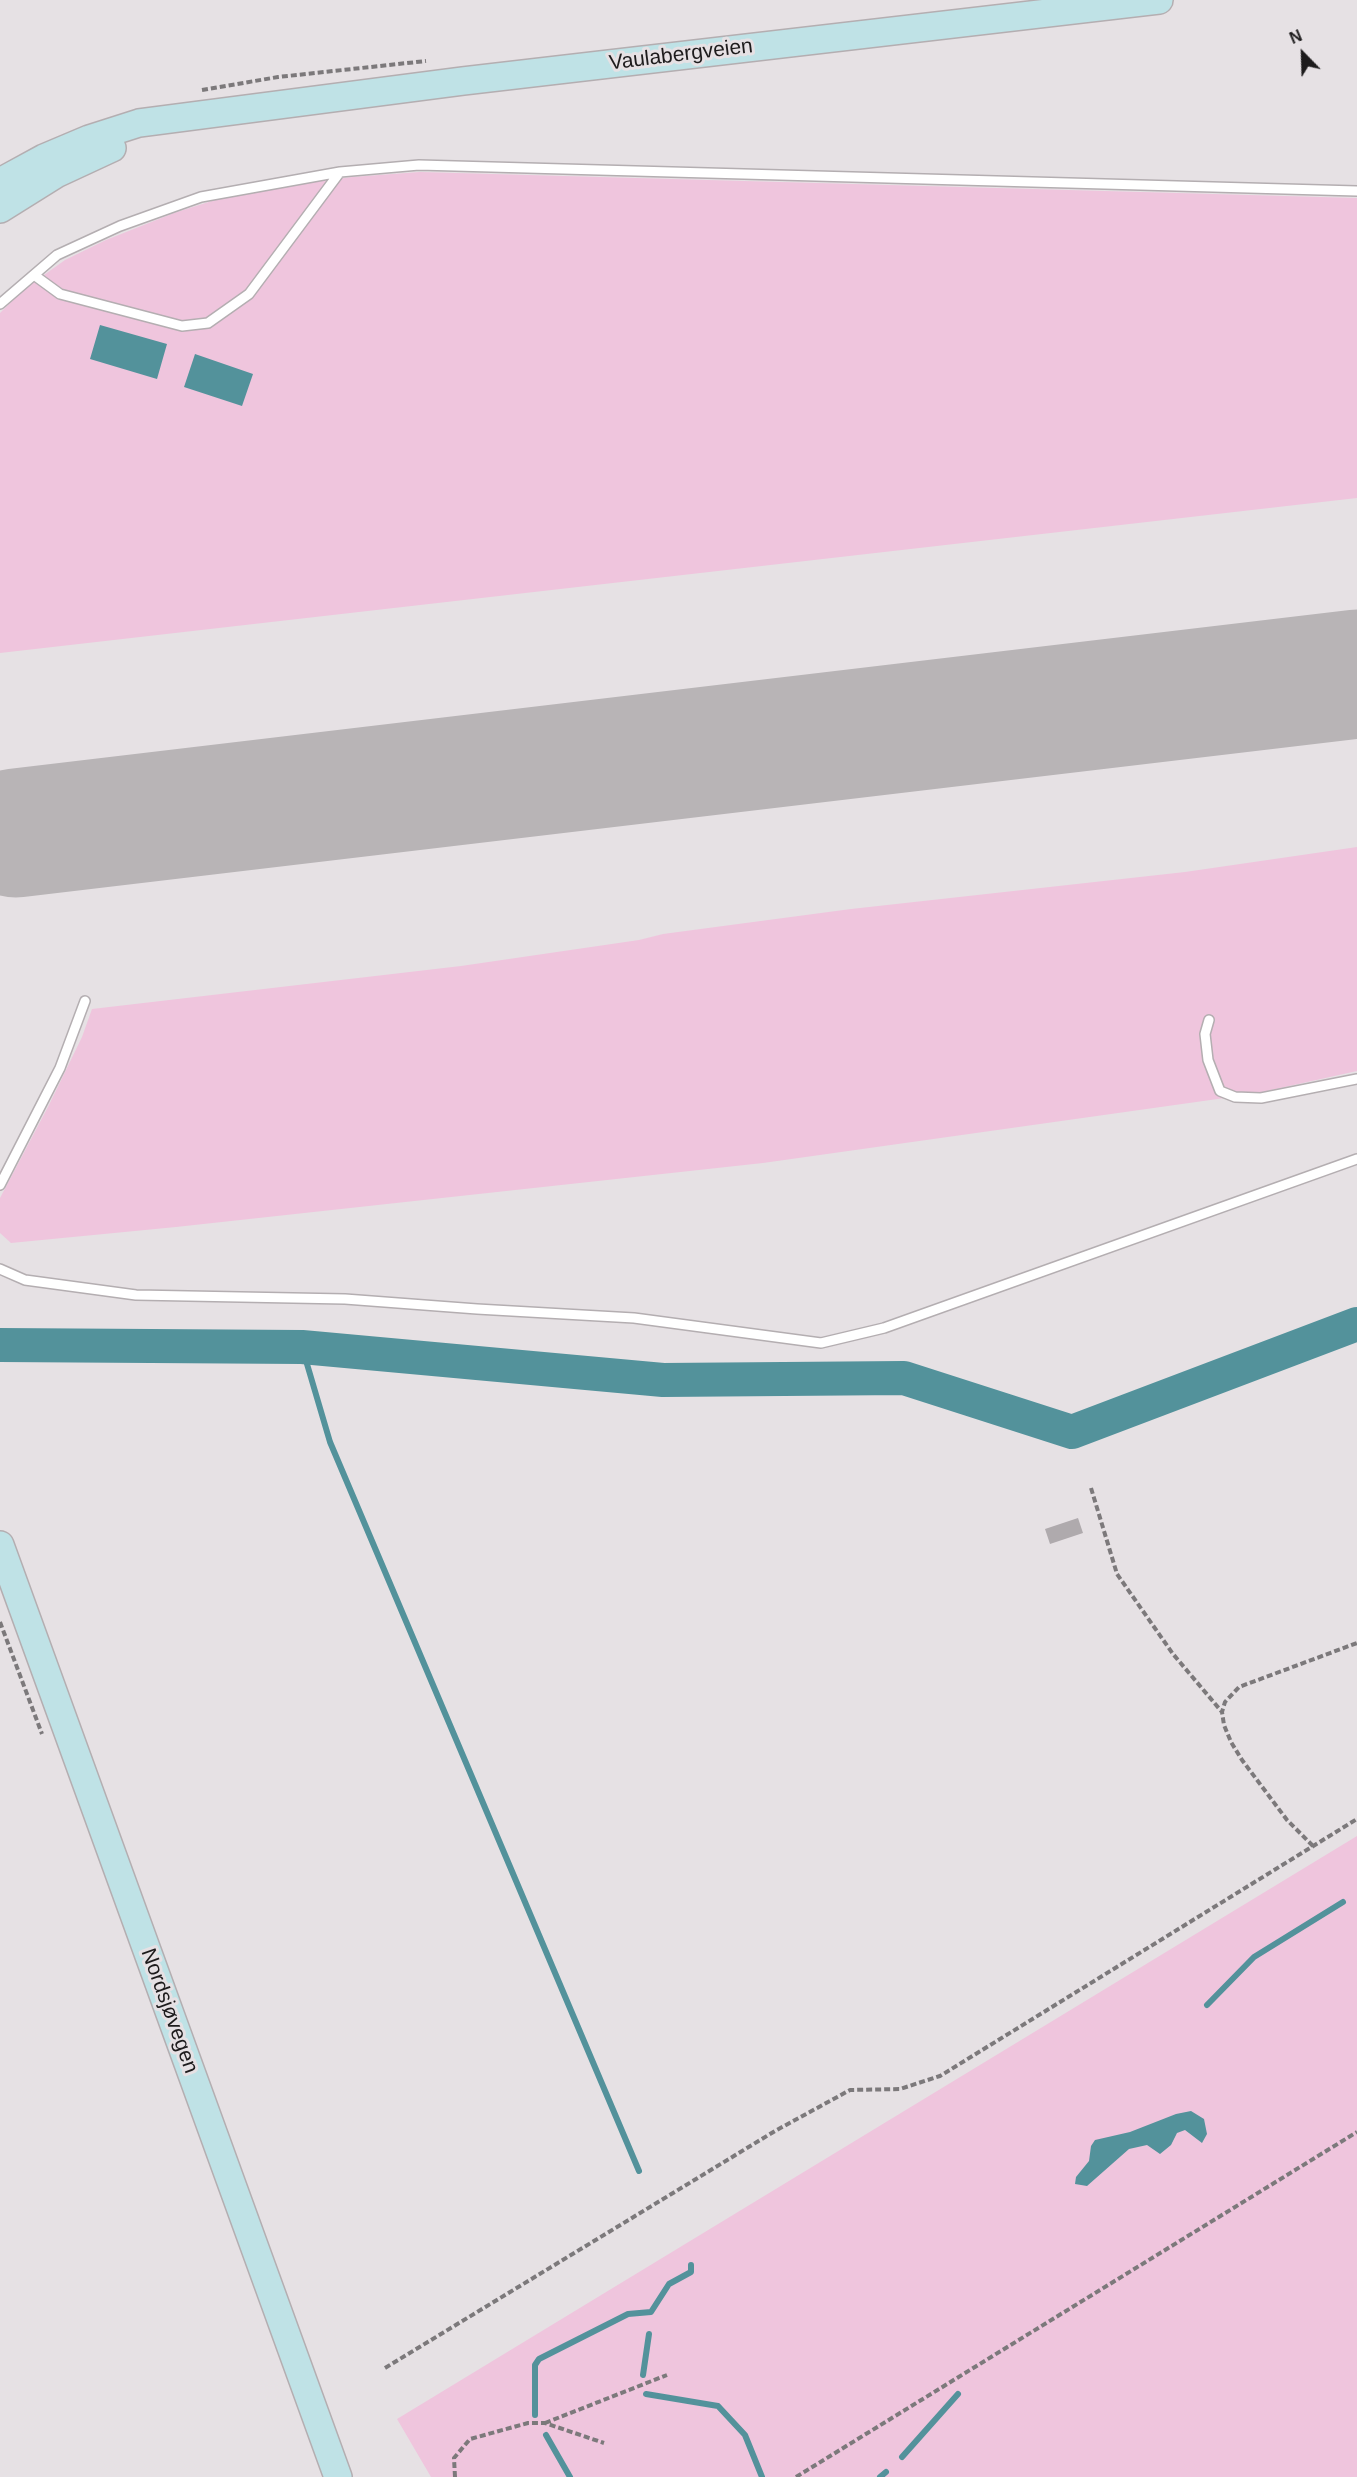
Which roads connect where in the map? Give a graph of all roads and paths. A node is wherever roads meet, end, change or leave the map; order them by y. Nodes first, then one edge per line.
1 (1159, 0) edge
2 (204, 115) junction
3 (340, 172) junction
4 (0, 182) edge
5 (1357, 191) edge
6 (0, 208) edge
7 (34, 275) junction
8 (0, 304) edge
9 (86, 1001) dead end
10 (1209, 1020) dead end
11 (1357, 1079) edge
12 (1357, 1160) edge
13 (0, 1185) edge
14 (0, 1269) edge
15 (1091, 1488) dead end
16 (0, 1545) edge
17 (1357, 1642) edge
18 (1222, 1712) junction
19 (1357, 1820) edge
20 (1313, 1846) junction
21 (1357, 2132) edge
22 (385, 2368) dead end
23 (667, 2375) dead end
24 (545, 2423) junction
25 (604, 2443) dead end
26 (338, 2477) edge
27 (455, 2477) edge
28 (796, 2477) edge

1 - 2 main road, Vaulabergveien
2 - 4 main road, Vaulabergveien
2 - 6 main road, Vaulabergveien
3 - 5 lane
3 - 7 lane
3 - 7 lane
7 - 8 lane
9 - 13 lane
10 - 11 lane
12 - 14 lane
15 - 18 path
16 - 26 main road, Nordsjøvegen
17 - 18 path
18 - 20 path
19 - 20 path
20 - 22 path
21 - 28 path
23 - 24 path
24 - 25 path
24 - 27 path

